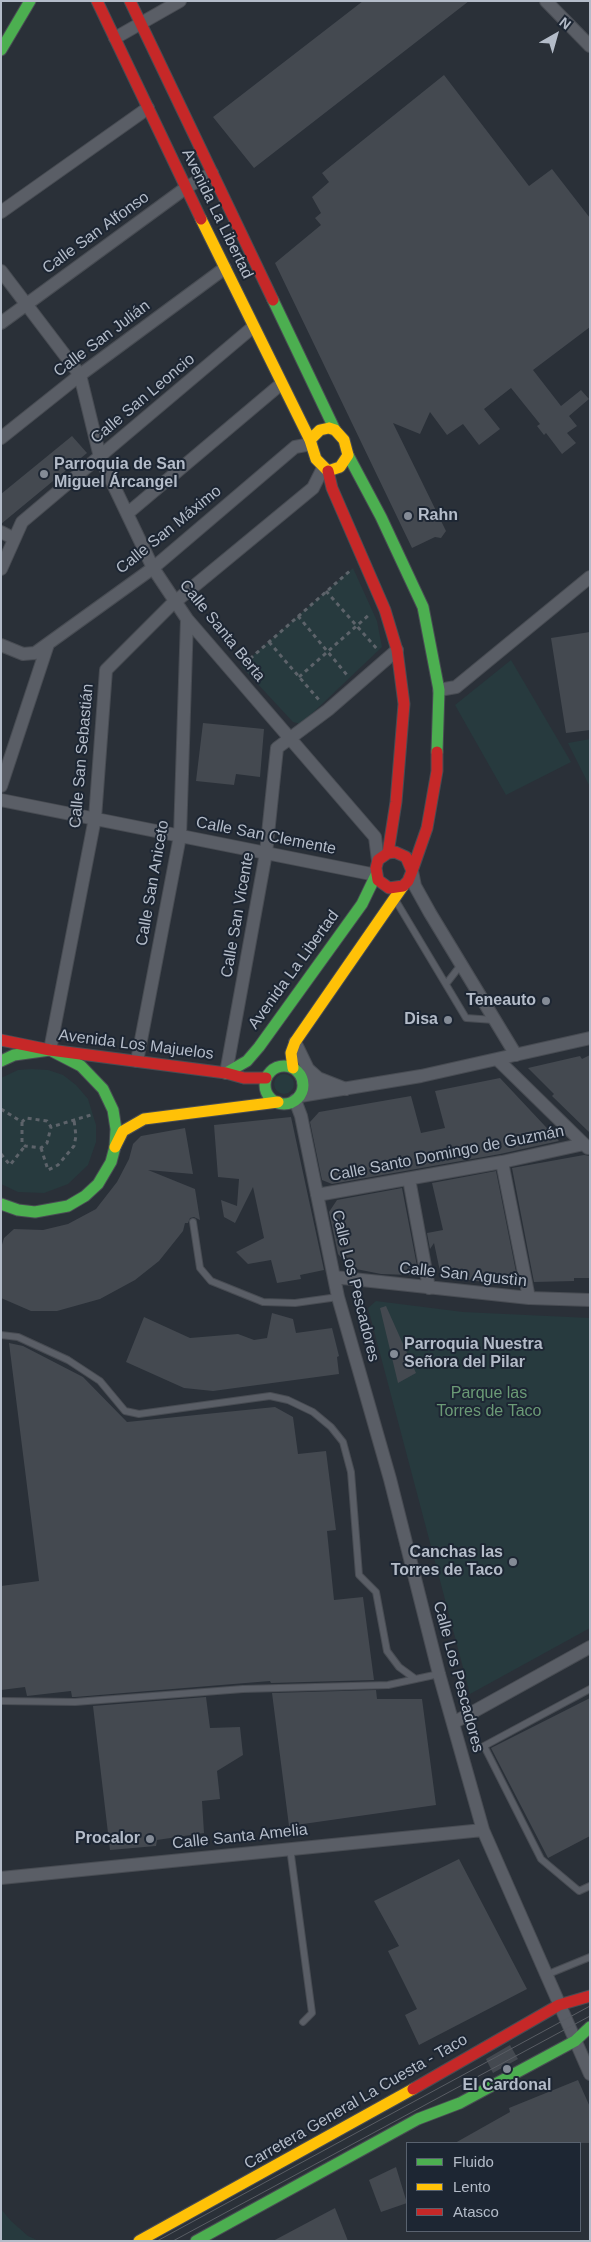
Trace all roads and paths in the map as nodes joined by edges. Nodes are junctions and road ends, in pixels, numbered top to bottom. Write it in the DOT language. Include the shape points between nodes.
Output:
graph roads {
  1 [pos="30,1"];
  2 [pos="97,1"];
  3 [pos="130,1"];
  4 [pos="180,1"];
  5 [pos="546,1"];
  6 [pos="141,25"];
  7 [pos="115,38"];
  8 [pos="590,46"];
  9 [pos="1,50"];
  10 [pos="148,108"];
  11 [pos="212,173"];
  12 [pos="187,187"];
  13 [pos="1,212"];
  14 [pos="225,268"];
  15 [pos="1,270"];
  16 [pos="27,304"];
  17 [pos="1,323"];
  18 [pos="253,327"];
  19 [pos="80,375"];
  20 [pos="281,384"];
  21 [pos="335,430"];
  22 [pos="1,438"];
  23 [pos="310,442"];
  24 [pos="348,455"];
  25 [pos="100,457"];
  26 [pos="326,470"];
  27 [pos="128,513"];
  28 [pos="1,532"];
  29 [pos="13,538"];
  30 [pos="363,558"];
  31 [pos="153,568"];
  32 [pos="1,569"];
  33 [pos="590,577"];
  34 [pos="326,591"];
  35 [pos="175,602"];
  36 [pos="383,604"];
  37 [pos="298,616"];
  38 [pos="187,619"];
  39 [pos="357,626"];
  40 [pos="269,642"];
  41 [pos="48,644"];
  42 [pos="1,645"];
  43 [pos="187,646"];
  44 [pos="211,647"];
  45 [pos="397,650"];
  46 [pos="328,651"];
  47 [pos="385,660"];
  48 [pos="233,672"];
  49 [pos="299,677"];
  50 [pos="356,686"];
  51 [pos="439,690"];
  52 [pos="328,710"];
  53 [pos="290,738"];
  54 [pos="1,786"];
  55 [pos="1,800"];
  56 [pos="95,818"];
  57 [pos="180,836"];
  58 [pos="266,853"];
  59 [pos="383,857"];
  60 [pos="412,871"];
  61 [pos="376,875"];
  62 [pos="402,886"];
  63 [pos="394,898"];
  64 [pos="460,966"];
  65 [pos="446,984"];
  66 [pos="495,1020"];
  67 [pos="271,1028"];
  68 [pos="590,1038"];
  69 [pos="1,1040"];
  70 [pos="295,1042"];
  71 [pos="50,1050"];
  72 [pos="516,1055"];
  73 [pos="497,1059"];
  74 [pos="1,1061"];
  75 [pos="137,1061"];
  76 [pos="293,1068"];
  77 [pos="226,1073"];
  78 [pos="268,1076"];
  79 [pos="303,1082"];
  80 [pos="346,1089"];
  81 [pos="297,1098"];
  82 [pos="278,1102"];
  83 [pos="1,1109"];
  84 [pos="94,1114"];
  85 [pos="74,1120"];
  86 [pos="22,1122"];
  87 [pos="51,1127"];
  88 [pos="25,1146"];
  89 [pos="587,1146"];
  90 [pos="115,1147"];
  91 [pos="42,1148"];
  92 [pos="1,1154"];
  93 [pos="502,1162"];
  94 [pos="409,1179"];
  95 [pos="317,1196"];
  96 [pos="1,1204"];
  97 [pos="193,1222"];
  98 [pos="334,1277"];
  99 [pos="430,1288"];
  100 [pos="338,1297"];
  101 [pos="529,1298"];
  102 [pos="590,1300"];
  103 [pos="1,1336"];
  104 [pos="590,1647"];
  105 [pos="439,1674"];
  106 [pos="414,1678"];
  107 [pos="590,1689"];
  108 [pos="1,1701"];
  109 [pos="453,1723"];
  110 [pos="482,1830"];
  111 [pos="290,1848"];
  112 [pos="1,1878"];
  113 [pos="590,1886"];
  114 [pos="590,1957"];
  115 [pos="546,1975"];
  116 [pos="590,1996"];
  117 [pos="559,2005"];
  118 [pos="303,2022"];
  119 [pos="590,2027"];
  120 [pos="575,2041"];
  121 [pos="590,2074"];
  122 [pos="139,2241"];
  123 [pos="196,2241"];
  1 -- 9 [label="street"];
  2 -- 7 [label="street, Avenida La Libertad"];
  3 -- 6 [label="street, Avenida La Libertad"];
  4 -- 6 [label="street"];
  5 -- 8 [label="street"];
  6 -- 7 [label="street"];
  6 -- 11 [label="street, Avenida La Libertad"];
  7 -- 10 [label="street, Avenida La Libertad"];
  10 -- 12 [label="street, Avenida La Libertad"];
  10 -- 13 [label="street"];
  11 -- 12 [label="street, Calle San Alfonso"];
  11 -- 21 [label="street, Avenida La Libertad"];
  12 -- 14 [label="street, Avenida La Libertad"];
  12 -- 16 [label="street, Calle San Alfonso"];
  14 -- 18 [label="street, Avenida La Libertad"];
  14 -- 19 [label="street, Calle San Julián"];
  15 -- 16 [label="street, Calle Santa Berta"];
  16 -- 17 [label="street, Calle San Alfonso"];
  16 -- 19 [label="street, Calle Santa Berta"];
  18 -- 20 [label="street, Avenida La Libertad"];
  18 -- 25 [label="street, Calle San Leoncio"];
  19 -- 22 [label="street, Calle San Julián"];
  19 -- 25 [label="street, Calle Santa Berta"];
  20 -- 23 [label="street, Avenida La Libertad"];
  20 -- 27 [label="street"];
  21 -- 23 [label="street" via="320,430"];
  21 -- 24 [label="street" via="344,440"];
  23 -- 26 [label="street" via="312,451"];
  23 -- 31 [label="street, Calle San Máximo" via="295,447"];
  24 -- 26 [label="street" via="340,467"];
  24 -- 51 [label="street" via="423,606"];
  25 -- 27 [label="street, Calle Santa Berta"];
  25 -- 29 [label="street, Calle San Leoncio" via="22,522"];
  26 -- 30 [label="street"];
  26 -- 35 [label="street, Calle San Sebastián" via="313,488"];
  27 -- 31 [label="street, Calle Santa Berta"];
  28 -- 29 [label="street"];
  29 -- 32 [label="street, Calle San Leoncio"];
  30 -- 34 [label="path"];
  30 -- 36 [label="street"];
  31 -- 35 [label="street, Calle Santa Berta"];
  31 -- 41 [label="street, Calle San Máximo"];
  33 -- 51 [label="street" via="456,687"];
  34 -- 37 [label="path"];
  34 -- 39 [label="path"];
  35 -- 38 [label="street, Calle Santa Berta"];
  35 -- 56 [label="street, Calle San Sebastián" via="106,670"];
  36 -- 39 [label="path"];
  36 -- 45 [label="street"];
  37 -- 40 [label="path"];
  37 -- 46 [label="path"];
  38 -- 43 [label="street, Calle San Aniceto"];
  38 -- 44 [label="street, Calle Santa Berta"];
  39 -- 46 [label="path"];
  39 -- 47 [label="path"];
  40 -- 48 [label="path"];
  40 -- 49 [label="path"];
  41 -- 42 [label="street, Calle San Máximo" via="35,652 23,654"];
  41 -- 54 [label="street"];
  43 -- 44 [label="street" via="199,643"];
  43 -- 57 [label="street, Calle San Aniceto"];
  44 -- 48 [label="street, Calle Santa Berta"];
  45 -- 47 [label="street, Calle San Vicente"];
  45 -- 59 [label="street" via="404,704 396,802"];
  46 -- 49 [label="path"];
  46 -- 50 [label="path"];
  47 -- 50 [label="street, Calle San Vicente"];
  48 -- 53 [label="street, Calle Santa Berta"];
  49 -- 52 [label="path"];
  50 -- 52 [label="street, Calle San Vicente"];
  51 -- 60 [label="street" via="437,771 427,828"];
  52 -- 53 [label="street, Calle San Vicente"];
  53 -- 58 [label="street, Calle San Vicente" via="277,748"];
  53 -- 59 [label="street, Calle Santa Berta" via="375,836"];
  55 -- 56 [label="street, Calle San Clemente"];
  56 -- 57 [label="street, Calle San Clemente"];
  56 -- 71 [label="street, Calle San Sebastián"];
  57 -- 58 [label="street, Calle San Clemente"];
  57 -- 75 [label="street, Calle San Aniceto"];
  58 -- 61 [label="street, Calle San Clemente"];
  58 -- 77 [label="street, Calle San Vicente"];
  59 -- 60 [label="street" via="395,852 406,857"];
  59 -- 61 [label="street" via="376,868"];
  60 -- 62 [label="street"];
  60 -- 64 [label="street" via="415,886"];
  61 -- 62 [label="street" via="389,888"];
  61 -- 67 [label="street, Avenida La Libertad" via="362,904"];
  62 -- 63 [label="street"];
  63 -- 65 [label="lane"];
  63 -- 70 [label="street"];
  64 -- 65 [label="lane"];
  64 -- 66 [label="street"];
  65 -- 66 [label="lane" via="466,1018"];
  66 -- 72 [label="street"];
  67 -- 77 [label="street, Avenida La Libertad" via="247,1061"];
  67 -- 78 [label="street"];
  68 -- 72 [label="street"];
  69 -- 71 [label="street, Avenida Los Majuelos"];
  70 -- 76 [label="street" via="291,1053"];
  70 -- 80 [label="street" via="308,1069 318,1078"];
  71 -- 74 [label="street" via="14,1055"];
  71 -- 75 [label="street, Avenida Los Majuelos"];
  71 -- 90 [label="street" via="81,1066 104,1089 113,1110"];
  72 -- 73 [label="street"];
  73 -- 80 [label="street"];
  73 -- 89 [label="street"];
  75 -- 77 [label="street, Avenida Los Majuelos"];
  76 -- 78 [label="street" via="276,1068"];
  76 -- 79 [label="street"];
  77 -- 78 [label="street, Avenida Los Majuelos" via="244,1078"];
  78 -- 82 [label="street" via="266,1088 270,1097"];
  79 -- 80 [label="street"];
  79 -- 81 [label="street"];
  80 -- 81 [label="street"];
  81 -- 82 [label="street" via="287,1104"];
  81 -- 95 [label="street, Calle Los Pescadores"];
  82 -- 90 [label="street" via="144,1118 123,1131"];
  83 -- 86 [label="path"];
  84 -- 85 [label="path"];
  85 -- 87 [label="path"];
  85 -- 91 [label="path" via="74,1146 58,1165 48,1170"];
  86 -- 87 [label="path" via="26,1118 48,1121"];
  86 -- 88 [label="path" via="22,1143"];
  87 -- 91 [label="path" via="47,1143"];
  88 -- 91 [label="path"];
  88 -- 92 [label="path" via="10,1165"];
  89 -- 93 [label="street, Calle Santo Domingo de Guzmán"];
  90 -- 96 [label="street" via="111,1162 98,1184 68,1206 35,1212"];
  93 -- 94 [label="street, Calle Santo Domingo de Guzmán"];
  93 -- 101 [label="street"];
  94 -- 95 [label="street, Calle Santo Domingo de Guzmán"];
  94 -- 99 [label="street"];
  95 -- 98 [label="street, Calle Los Pescadores"];
  97 -- 100 [label="lane" via="200,1268 211,1281 263,1302 295,1304"];
  98 -- 99 [label="street, Calle San Agustìn"];
  98 -- 100 [label="street, Calle Los Pescadores"];
  99 -- 101 [label="street, Calle San Agustìn"];
  100 -- 105 [label="street, Calle Los Pescadores" via="390,1479"];
  101 -- 102 [label="street, Calle San Agustìn"];
  103 -- 106 [label="lane" via="18,1337 68,1360 100,1381 125,1411 139,1414 270,1396 288,1400 313,1412 343,1442 351,1472 359,1575 376,1592 387,1651 399,1667"];
  104 -- 109 [label="street"];
  105 -- 106 [label="lane"];
  105 -- 109 [label="street, Calle Los Pescadores"];
  106 -- 108 [label="lane" via="388,1685 243,1689 75,1702"];
  107 -- 113 [label="lane" via="484,1746 541,1859 579,1891"];
  109 -- 110 [label="street, Calle Los Pescadores"];
  110 -- 111 [label="street, Calle Santa Amelia"];
  110 -- 115 [label="street, Calle Los Pescadores"];
  111 -- 112 [label="street, Calle Santa Amelia"];
  111 -- 118 [label="lane" via="312,2013"];
  114 -- 115 [label="lane"];
  115 -- 117 [label="street, Calle Los Pescadores"];
  116 -- 117 [label="street, Carretera General La Cuesta - Taco"];
  117 -- 120 [label="street, Calle Los Pescadores"];
  117 -- 122 [label="street, Carretera General La Cuesta - Taco"];
  119 -- 120 [label="street"];
  120 -- 121 [label="street, Calle Los Pescadores"];
  120 -- 123 [label="street" via="460,2103 418,2119"];
}
